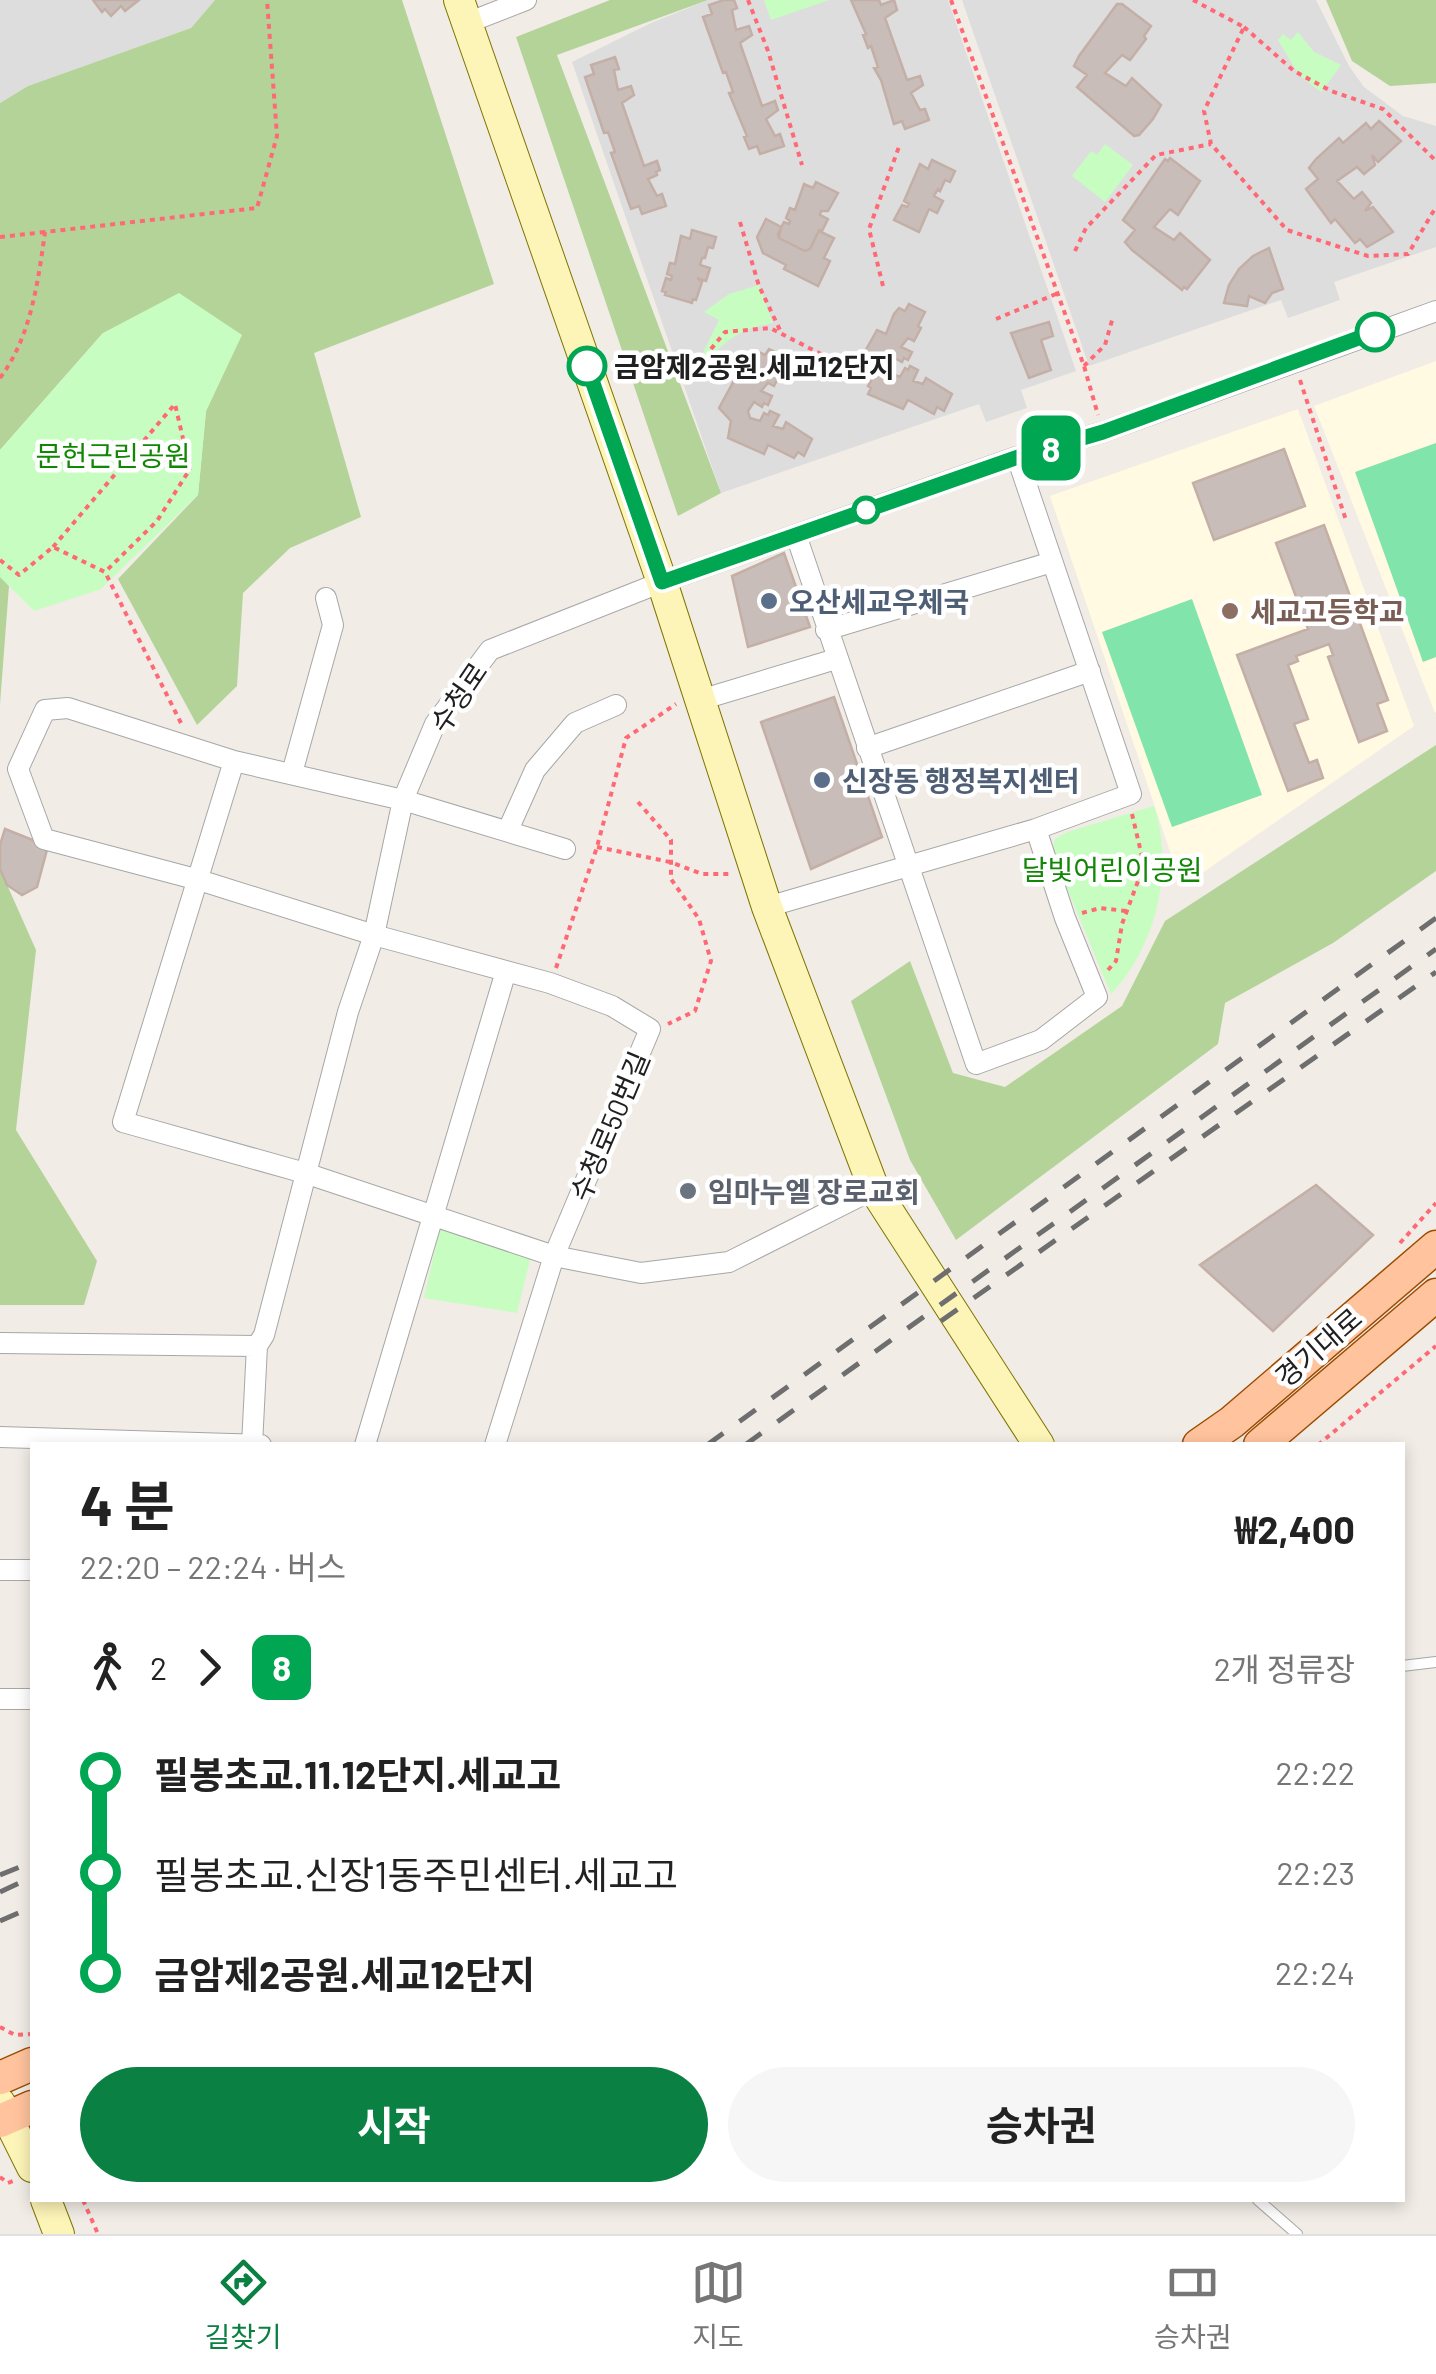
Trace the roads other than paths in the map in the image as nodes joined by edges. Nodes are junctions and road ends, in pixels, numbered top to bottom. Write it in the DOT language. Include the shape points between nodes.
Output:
graph roads {
  1 [pos="526,0"];
  2 [pos="463,12"];
  3 [pos="1436,312"];
  4 [pos="1018,457"];
  5 [pos="796,535"];
  6 [pos="1052,562"];
  7 [pos="662,582"];
  8 [pos="326,598"];
  9 [pos="826,630"];
  10 [pos="836,659"];
  11 [pos="1090,671"];
  12 [pos="699,695"];
  13 [pos="616,705"];
  14 [pos="867,748"];
  15 [pos="234,760"];
  16 [pos="292,774"];
  17 [pos="403,800"];
  18 [pos="1036,828"];
  19 [pos="508,830"];
  20 [pos="565,849"];
  21 [pos="908,866"];
  22 [pos="199,880"];
  23 [pos="767,907"];
  24 [pos="374,935"];
  25 [pos="506,972"];
  26 [pos="304,1173"];
  27 [pos="874,1189"];
  28 [pos="433,1214"];
  29 [pos="1436,1228"];
  30 [pos="1436,1247"];
  31 [pos="554,1256"];
  32 [pos="1386,1288"];
  33 [pos="1436,1295"];
  34 [pos="1423,1312"];
  35 [pos="0,1343"];
  36 [pos="257,1346"];
  37 [pos="0,1437"];
  38 [pos="180,1442"];
  39 [pos="252,1442"];
  40 [pos="366,1442"];
  41 [pos="496,1442"];
  42 [pos="1037,1442"];
  43 [pos="1204,1442"];
  44 [pos="1264,1442"];
  45 [pos="0,1570"];
  46 [pos="30,1570"];
  47 [pos="1436,1662"];
  48 [pos="1405,1666"];
  49 [pos="30,1698"];
  50 [pos="0,1699"];
  51 [pos="30,2065"];
  52 [pos="0,2078"];
  53 [pos="10,2112"];
  54 [pos="20,2175"];
  55 [pos="47,2202"];
  56 [pos="1260,2202"];
  57 [pos="59,2234"];
  58 [pos="1297,2234"];
  1 -- 2 [label="street"];
  2 -- 7 [label="street"];
  3 -- 4 [label="street, 수청로"];
  4 -- 5 [label="street, 수청로"];
  4 -- 6 [label="street"];
  5 -- 7 [label="street, 수청로"];
  5 -- 9 [label="street"];
  6 -- 9 [label="street"];
  6 -- 11 [label="street"];
  7 -- 12 [label="street"];
  7 -- 17 [label="street, 수청로" via="490,650 435,724"];
  8 -- 16 [label="street" via="333,624"];
  9 -- 10 [label="street"];
  10 -- 12 [label="street"];
  10 -- 14 [label="street"];
  11 -- 14 [label="street"];
  11 -- 18 [label="street" via="1131,794"];
  12 -- 23 [label="street"];
  13 -- 19 [label="street" via="575,723 535,770"];
  14 -- 21 [label="street"];
  15 -- 16 [label="street"];
  15 -- 22 [label="street"];
  15 -- 22 [label="street, 수청로50번길" via="68,708 45,710 18,769 44,839"];
  16 -- 17 [label="street"];
  17 -- 19 [label="street"];
  17 -- 24 [label="street, 수청로"];
  18 -- 21 [label="street"];
  18 -- 21 [label="street" via="1098,998 1041,1040 976,1064"];
  19 -- 20 [label="street"];
  21 -- 23 [label="street"];
  22 -- 24 [label="street, 수청로50번길"];
  22 -- 26 [label="street" via="122,1122"];
  23 -- 27 [label="street"];
  24 -- 25 [label="street, 수청로50번길"];
  24 -- 26 [label="street, 수청로"];
  25 -- 28 [label="street"];
  25 -- 31 [label="street, 수청로50번길" via="612,1006 650,1029"];
  26 -- 28 [label="street"];
  26 -- 36 [label="street, 수청로"];
  27 -- 31 [label="street" via="729,1262 641,1273"];
  27 -- 42 [label="street"];
  28 -- 31 [label="street"];
  28 -- 40 [label="street"];
  29 -- 32 [label="main road"];
  30 -- 32 [label="main road, 경기대로"];
  31 -- 41 [label="street, 수청로50번길"];
  32 -- 43 [label="main road, 경기대로"];
  33 -- 34 [label="main road, 경기대로"];
  34 -- 44 [label="main road, 경기대로"];
  35 -- 36 [label="street"];
  36 -- 39 [label="street, 수청로"];
  37 -- 38 [label="street"];
  45 -- 46 [label="street"];
  47 -- 48 [label="lane"];
  49 -- 50 [label="street"];
  51 -- 52 [label="main road"];
  53 -- 54 [label="street"];
  55 -- 57 [label="street"];
  56 -- 58 [label="lane"];
}
